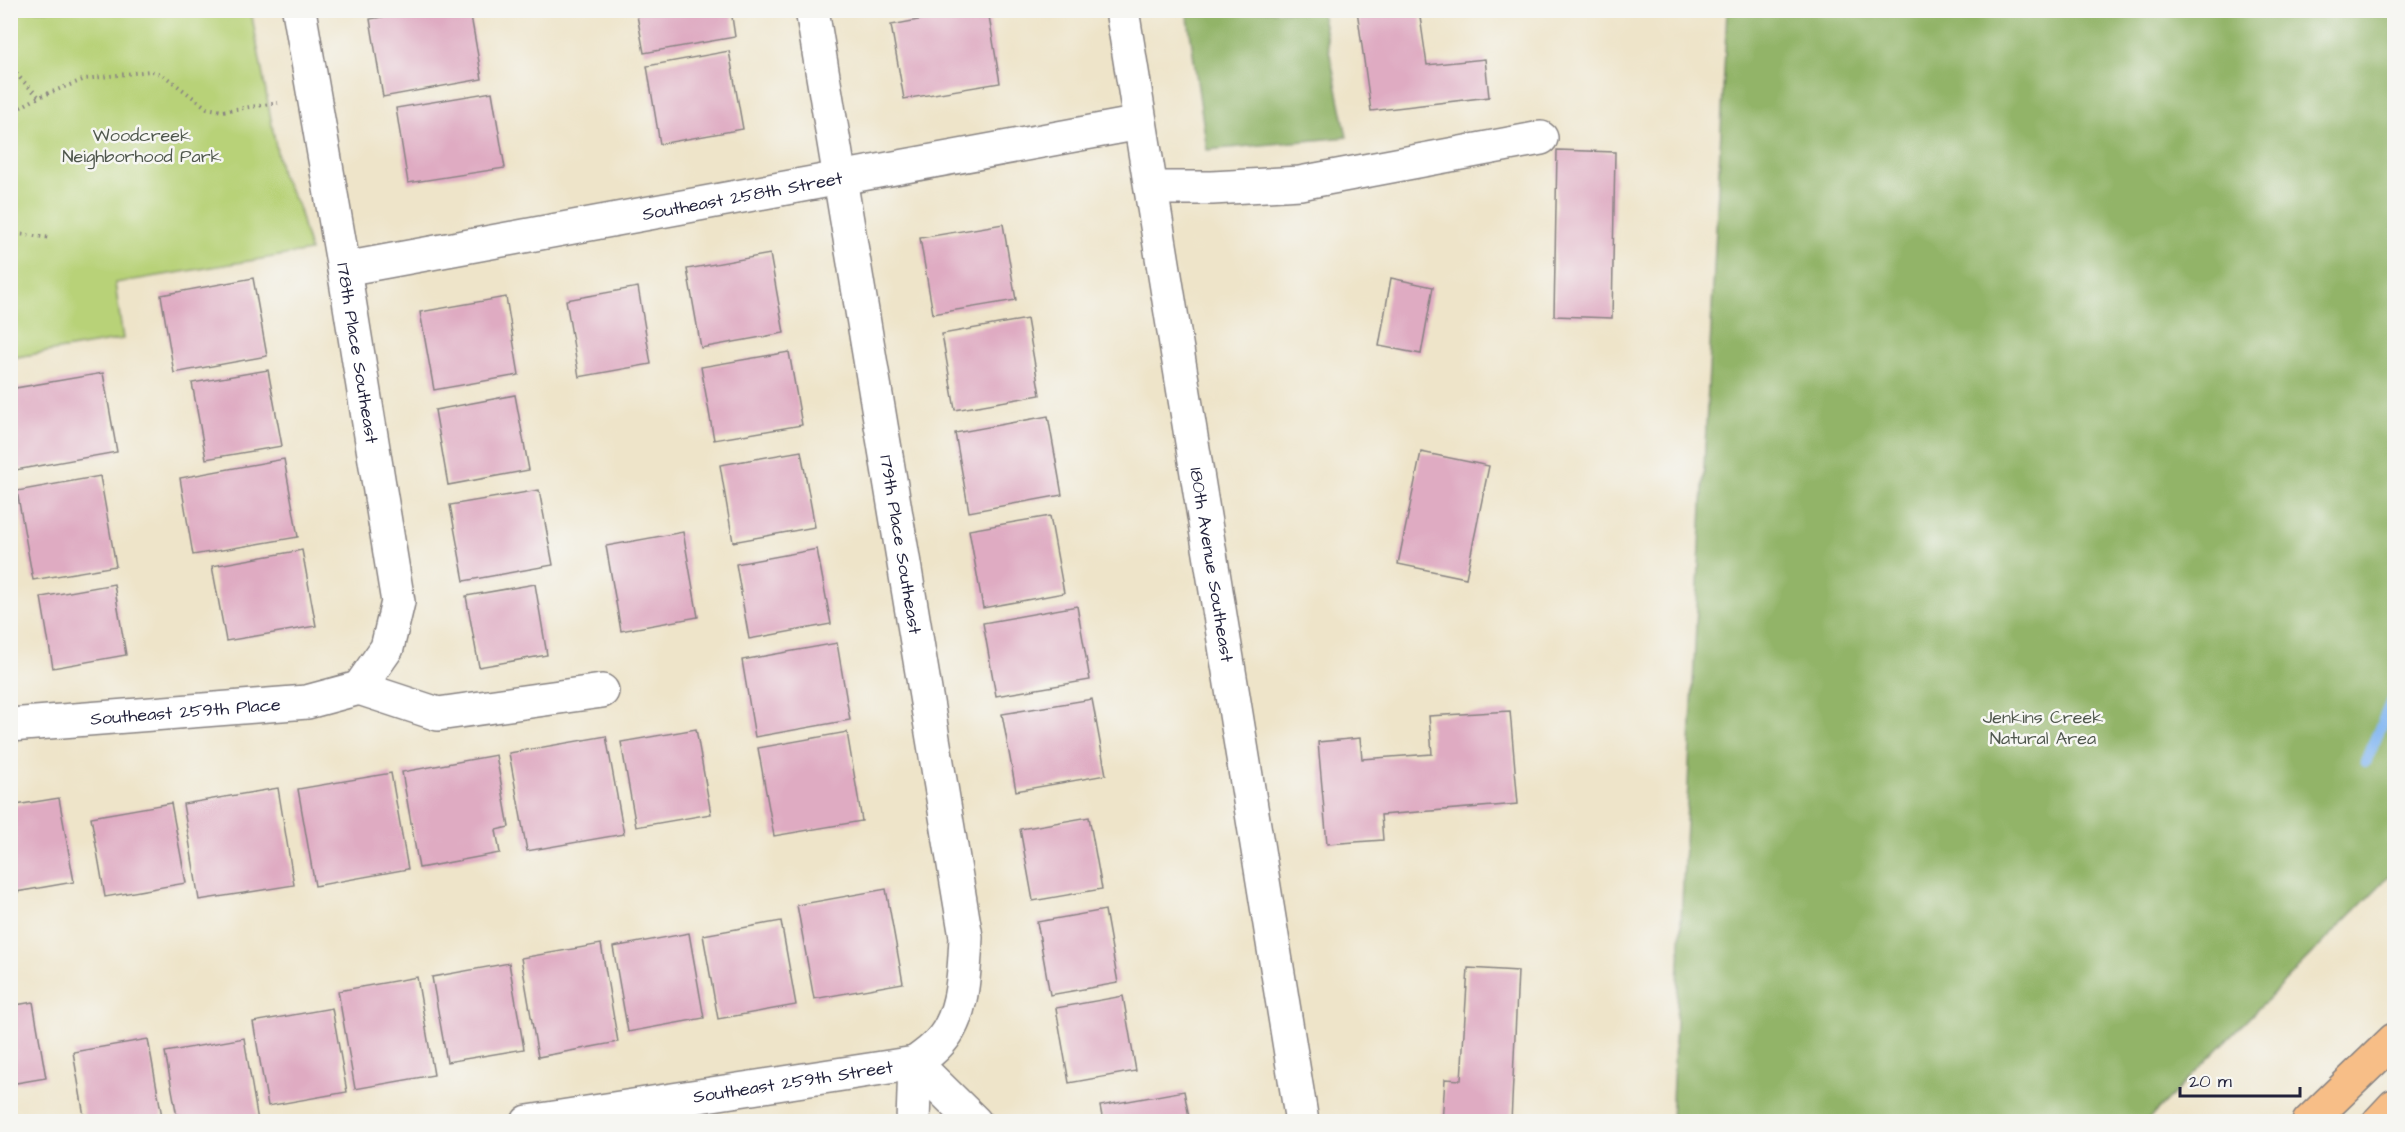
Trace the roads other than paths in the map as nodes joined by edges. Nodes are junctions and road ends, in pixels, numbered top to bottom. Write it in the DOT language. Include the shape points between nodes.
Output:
graph roads {
  1 [pos="299,10"];
  2 [pos="812,10"];
  3 [pos="1122,10"];
  4 [pos="1140,123"];
  5 [pos="1542,138"];
  6 [pos="838,178"];
  7 [pos="1151,188"];
  8 [pos="345,268"];
  9 [pos="359,688"];
  10 [pos="602,691"];
  11 [pos="10,725"];
  12 [pos="2391,1043"];
  13 [pos="915,1063"];
  14 [pos="2394,1106"];
  15 [pos="528,1122"];
  16 [pos="913,1122"];
  17 [pos="975,1122"];
  18 [pos="1302,1122"];
  19 [pos="2309,1122"];
  20 [pos="2379,1122"];
  1 -- 8 [label="street, 178th Place Southeast"];
  2 -- 6 [label="street, 179th Place Southeast"];
  3 -- 4 [label="street, 180th Avenue Southeast"];
  4 -- 6 [label="street, Southeast 258th Street"];
  4 -- 7 [label="street, 180th Avenue Southeast"];
  5 -- 7 [label="street" via="1300,183"];
  6 -- 8 [label="street, Southeast 258th Street"];
  6 -- 13 [label="street, 179th Place Southeast" via="966,938 961,996 953,1023 939,1044"];
  7 -- 18 [label="street, 180th Avenue Southeast"];
  8 -- 9 [label="street, 178th Place Southeast" via="398,602 387,648"];
  9 -- 10 [label="street" via="438,714"];
  9 -- 11 [label="street, Southeast 259th Place" via="307,702"];
  12 -- 19 [label="highway"];
  13 -- 15 [label="street, Southeast 259th Street"];
  13 -- 16 [label="street"];
  13 -- 17 [label="street"];
  14 -- 20 [label="highway"];
}
